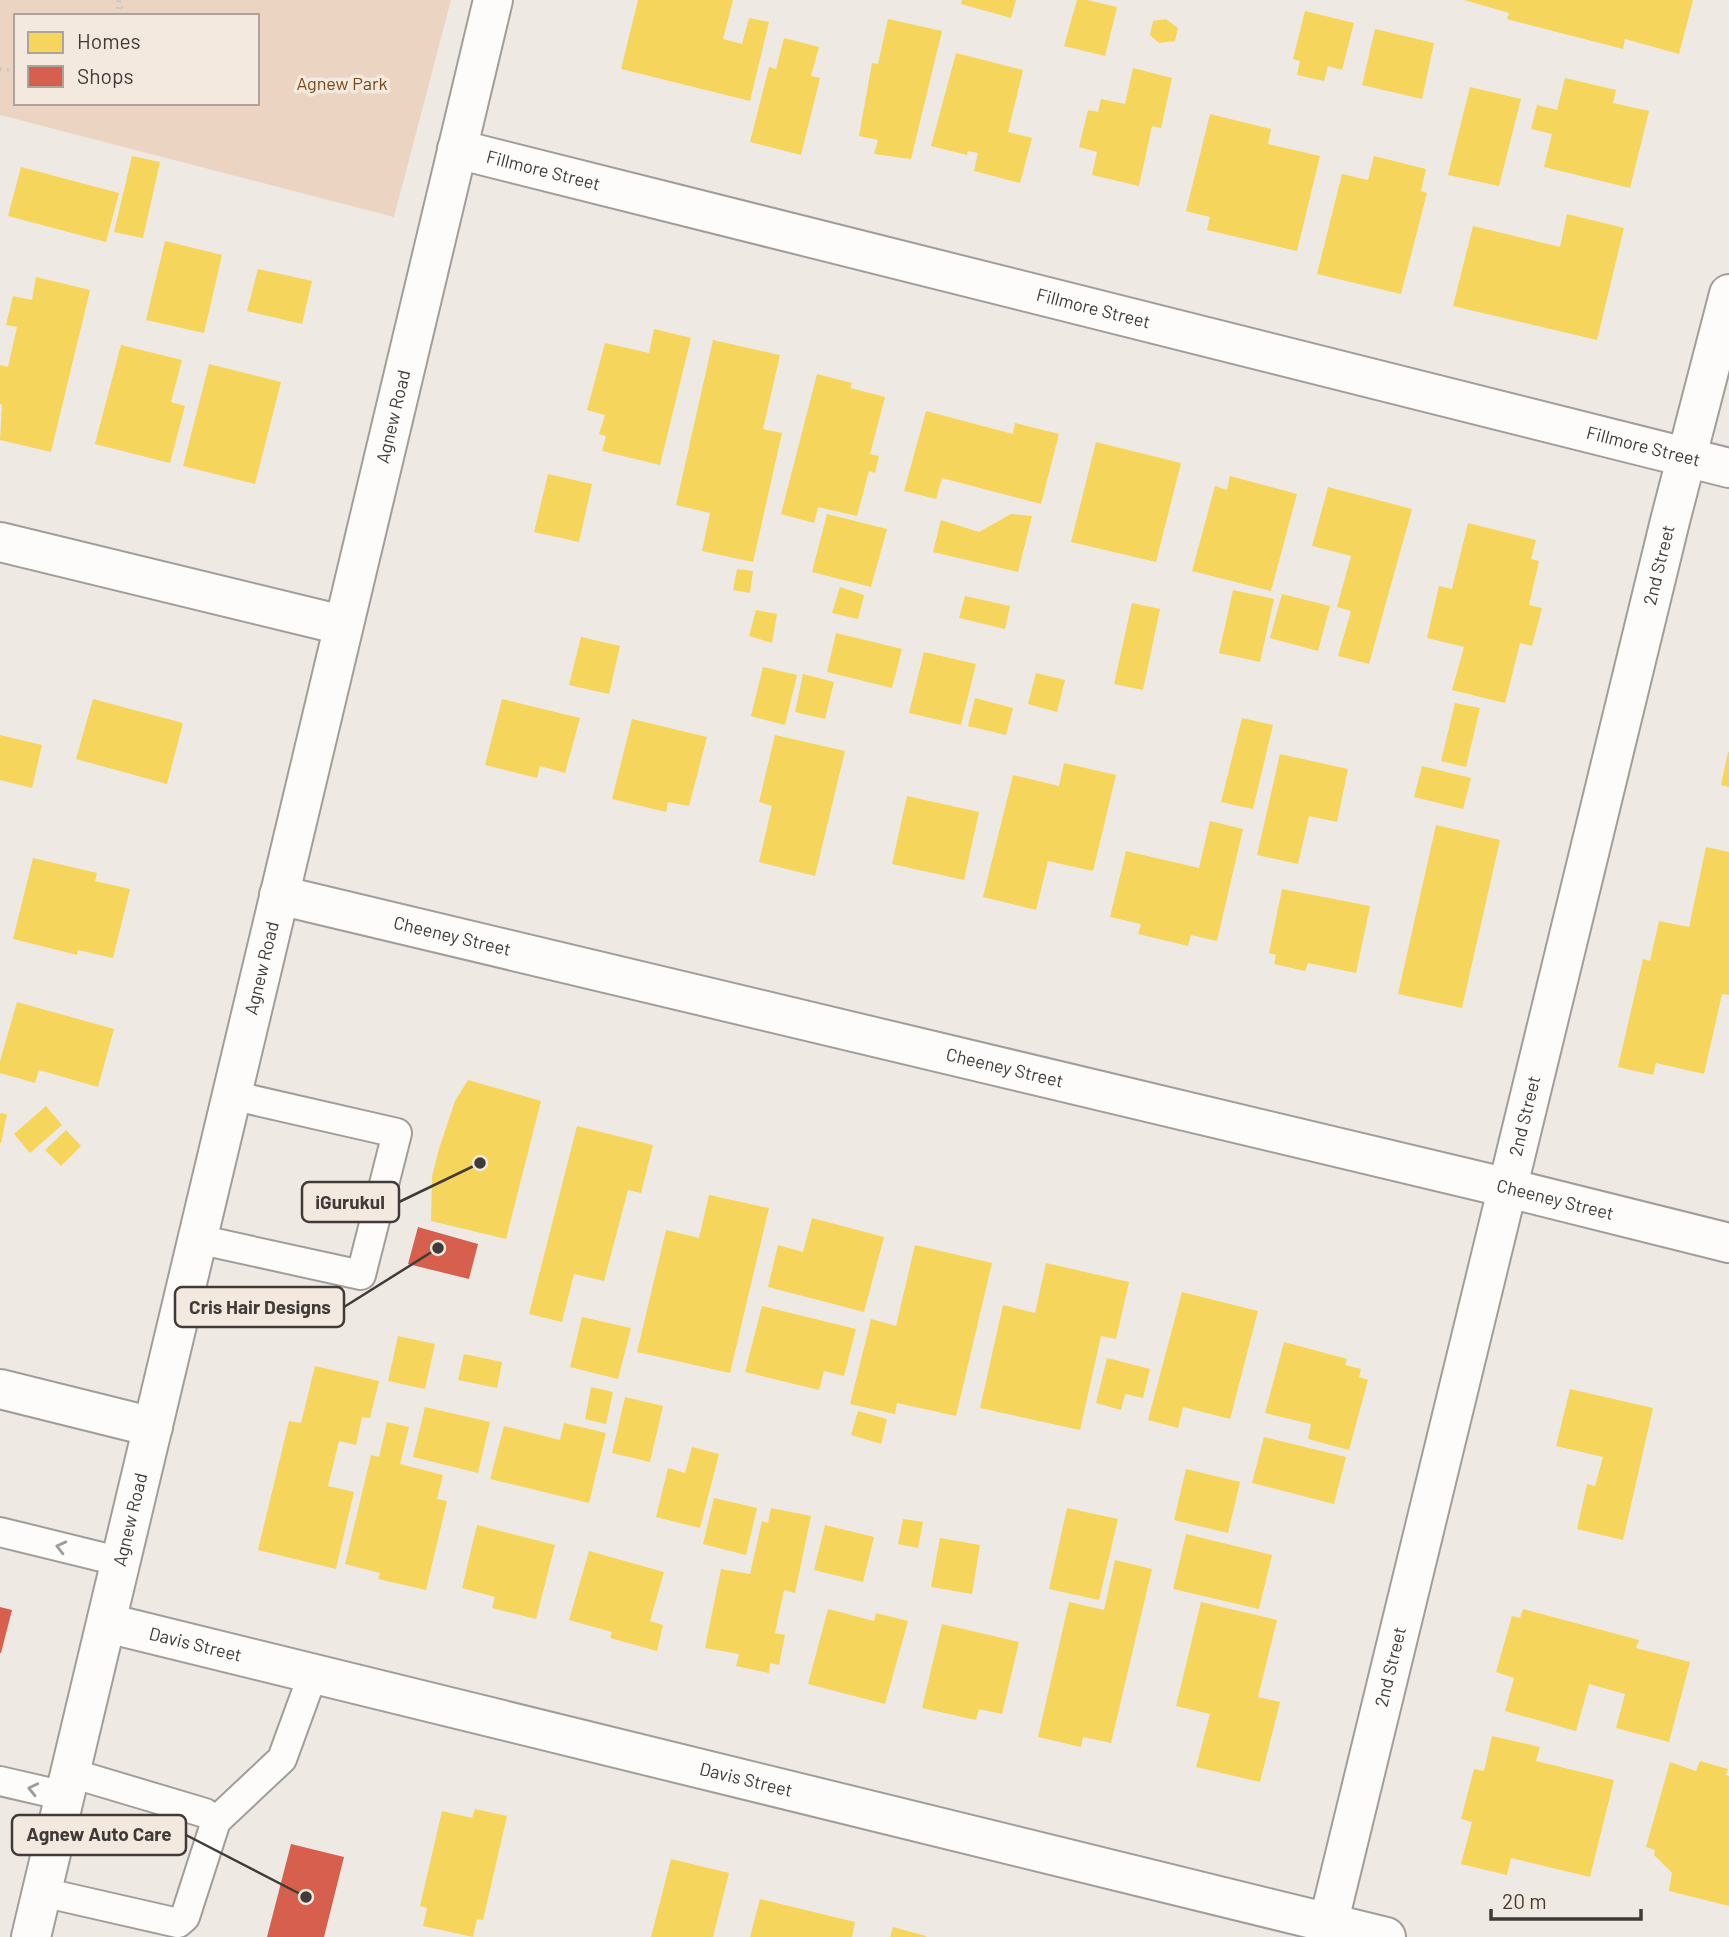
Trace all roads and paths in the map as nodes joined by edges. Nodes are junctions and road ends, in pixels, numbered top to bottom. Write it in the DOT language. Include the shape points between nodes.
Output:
graph roads {
  1 [pos="493,0"];
  2 [pos="457,149"];
  3 [pos="1729,295"];
  4 [pos="1686,458"];
  5 [pos="1729,468"];
  6 [pos="0,542"];
  7 [pos="342,625"];
  8 [pos="279,895"];
  9 [pos="231,1095"];
  10 [pos="1508,1188"];
  11 [pos="197,1239"];
  12 [pos="1729,1243"];
  13 [pos="0,1389"];
  14 [pos="153,1427"];
  15 [pos="0,1532"];
  16 [pos="122,1562"];
  17 [pos="107,1623"];
  18 [pos="313,1674"];
  19 [pos="0,1782"];
  20 [pos="68,1785"];
  21 [pos="216,1821"];
  22 [pos="42,1892"];
  23 [pos="1327,1930"];
  24 [pos="31,1937"];
  25 [pos="1386,1937"];
  1 -- 2 [label="street, Agnew Road"];
  2 -- 4 [label="street, Fillmore Street"];
  2 -- 7 [label="street, Agnew Road"];
  3 -- 4 [label="street, 2nd Street"];
  4 -- 5 [label="street, Fillmore Street"];
  4 -- 10 [label="street, 2nd Street"];
  6 -- 7 [label="street"];
  7 -- 8 [label="street, Agnew Road"];
  8 -- 9 [label="street, Agnew Road"];
  8 -- 10 [label="street, Cheeney Street"];
  9 -- 11 [label="street, Agnew Road"];
  9 -- 11 [label="lane" via="397,1133 361,1275"];
  10 -- 12 [label="street, Cheeney Street"];
  10 -- 23 [label="street, 2nd Street"];
  11 -- 14 [label="street, Agnew Road"];
  13 -- 14 [label="street"];
  14 -- 16 [label="street, Agnew Road"];
  16 -- 15 [label="lane, one-way"];
  16 -- 17 [label="street, Agnew Road"];
  17 -- 18 [label="street, Davis Street"];
  17 -- 20 [label="street, Agnew Road"];
  18 -- 21 [label="lane" via="282,1759"];
  18 -- 23 [label="street, Davis Street"];
  20 -- 19 [label="lane, one-way"];
  20 -- 21 [label="lane" via="205,1813"];
  20 -- 22 [label="street, Agnew Road"];
  21 -- 22 [label="lane" via="185,1917 178,1923"];
  22 -- 24 [label="street, Agnew Road"];
  23 -- 25 [label="street, Davis Street"];
}
